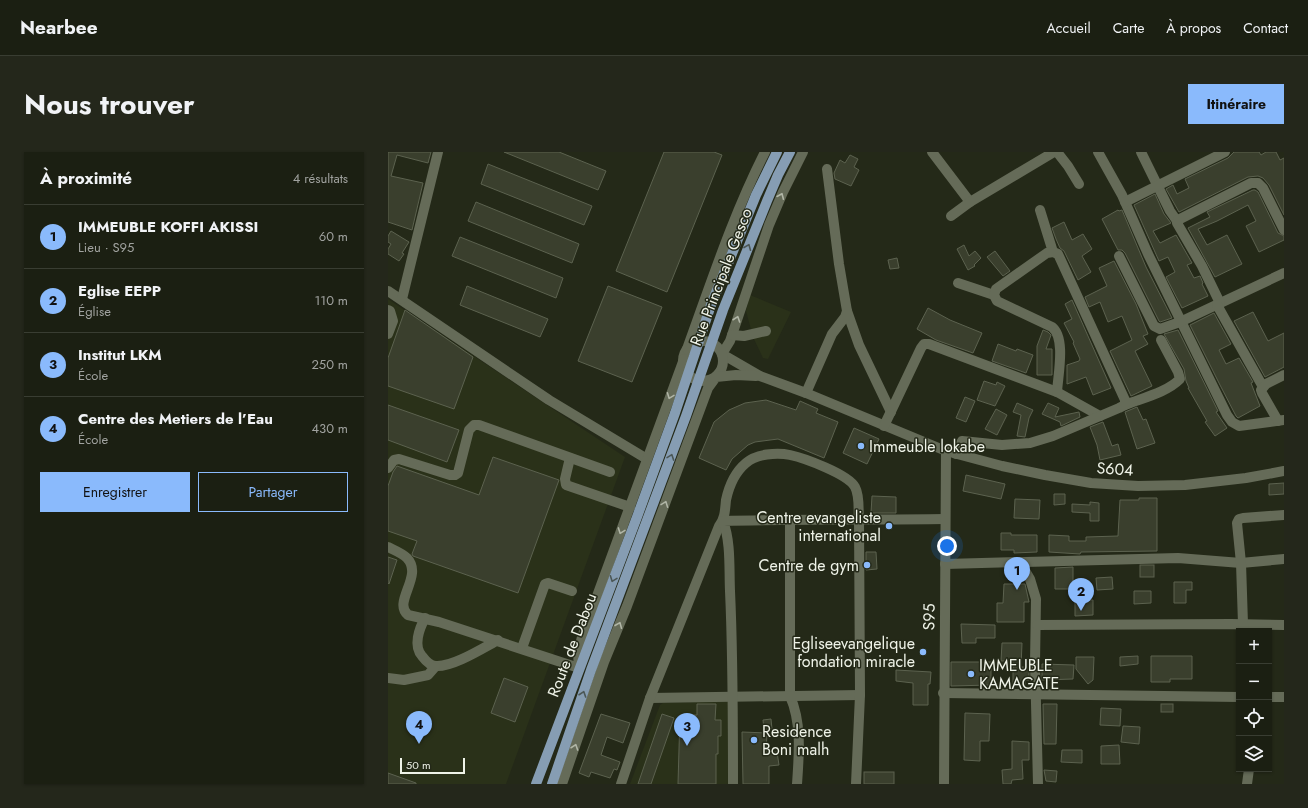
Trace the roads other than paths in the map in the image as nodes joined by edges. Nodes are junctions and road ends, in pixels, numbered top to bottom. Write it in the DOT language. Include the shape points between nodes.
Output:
graph roads {
  1 [pos="438,152"];
  2 [pos="765,152"];
  3 [pos="777,152"];
  4 [pos="790,152"];
  5 [pos="803,152"];
  6 [pos="932,152"];
  7 [pos="1054,152"];
  8 [pos="1058,152"];
  9 [pos="1098,152"];
  10 [pos="1140,152"];
  11 [pos="1225,152"];
  12 [pos="827,169"];
  13 [pos="1079,184"];
  14 [pos="1158,185"];
  15 [pos="970,202"];
  16 [pos="1125,202"];
  17 [pos="1040,210"];
  18 [pos="950,216"];
  19 [pos="1178,221"];
  20 [pos="1284,230"];
  21 [pos="1053,252"];
  22 [pos="1119,256"];
  23 [pos="1284,273"];
  24 [pos="958,283"];
  25 [pos="388,291"];
  26 [pos="994,295"];
  27 [pos="402,300"];
  28 [pos="1219,304"];
  29 [pos="388,310"];
  30 [pos="847,311"];
  31 [pos="1180,322"];
  32 [pos="766,331"];
  33 [pos="388,334"];
  34 [pos="732,335"];
  35 [pos="1161,340"];
  36 [pos="687,349"];
  37 [pos="722,354"];
  38 [pos="684,359"];
  39 [pos="1284,375"];
  40 [pos="760,376"];
  41 [pos="716,377"];
  42 [pos="1263,387"];
  43 [pos="1057,392"];
  44 [pos="806,393"];
  45 [pos="1125,405"];
  46 [pos="891,412"];
  47 [pos="1100,416"];
  48 [pos="1281,421"];
  49 [pos="884,426"];
  50 [pos="946,451"];
  51 [pos="956,454"];
  52 [pos="570,458"];
  53 [pos="647,459"];
  54 [pos="388,468"];
  55 [pos="1284,471"];
  56 [pos="610,472"];
  57 [pos="630,507"];
  58 [pos="1284,515"];
  59 [pos="637,516"];
  60 [pos="790,519"];
  61 [pos="945,519"];
  62 [pos="648,520"];
  63 [pos="859,520"];
  64 [pos="723,521"];
  65 [pos="388,547"];
  66 [pos="1284,559"];
  67 [pos="1020,562"];
  68 [pos="1241,563"];
  69 [pos="945,564"];
  70 [pos="572,591"];
  71 [pos="425,618"];
  72 [pos="1037,625"];
  73 [pos="1284,625"];
  74 [pos="1244,628"];
  75 [pos="498,640"];
  76 [pos="522,648"];
  77 [pos="435,666"];
  78 [pos="580,668"];
  79 [pos="388,678"];
  80 [pos="943,693"];
  81 [pos="860,695"];
  82 [pos="1037,695"];
  83 [pos="790,696"];
  84 [pos="733,697"];
  85 [pos="1236,697"];
  86 [pos="1272,697"];
  87 [pos="1284,697"];
  88 [pos="650,698"];
  89 [pos="1249,772"];
  90 [pos="536,784"];
  91 [pos="552,784"];
  92 [pos="562,784"];
  93 [pos="621,784"];
  94 [pos="733,784"];
  95 [pos="797,784"];
  96 [pos="856,784"];
  97 [pos="944,784"];
  98 [pos="1038,784"];
  99 [pos="1247,784"];
  1 -- 27 [label="street"];
  2 -- 36 [label="street" via="733,224"];
  3 -- 59 [label="main road, Rue Principale Gesco" via="756,195 712,305"];
  62 -- 4 [label="main road, Rue Principale Gesco, one-way" via="723,310 778,175"];
  34 -- 5 [label="street, one-way" via="769,225"];
  6 -- 15 [label="street"];
  7 -- 15 [label="street"];
  8 -- 13 [label="street"];
  9 -- 16 [label="street"];
  10 -- 14 [label="street"];
  11 -- 14 [label="street"];
  12 -- 30 [label="street"];
  14 -- 16 [label="street"];
  14 -- 19 [label="street" via="1170,211"];
  15 -- 18 [label="street"];
  16 -- 31 [label="street"];
  17 -- 21 [label="street"];
  19 -- 20 [label="street" via="1251,183 1258,183"];
  19 -- 28 [label="street"];
  21 -- 26 [label="street" via="1047,253 996,289"];
  21 -- 45 [label="street" via="1058,254 1077,294"];
  22 -- 31 [label="street" via="1154,326 1160,329"];
  23 -- 28 [label="street"];
  24 -- 26 [label="street"];
  25 -- 27 [label="street"];
  26 -- 43 [label="street" via="997,301 1052,327 1058,334 1060,346"];
  27 -- 53 [label="street" via="549,400"];
  28 -- 31 [label="street"];
  28 -- 42 [label="street"];
  29 -- 33 [label="street" via="393,321"];
  30 -- 44 [label="street" via="832,334"];
  30 -- 46 [label="street"];
  31 -- 48 [label="street" via="1232,422 1239,426"];
  32 -- 34 [label="street" via="744,336"];
  34 -- 37 [label="street"];
  35 -- 45 [label="street" via="1180,379 1170,387"];
  36 -- 37 [label="street" via="697,342 709,342"];
  36 -- 38 [label="street"];
  37 -- 40 [label="street"];
  37 -- 41 [label="street" via="723,367"];
  38 -- 41 [label="street" via="684,366 691,377 697,380 710,380"];
  38 -- 53 [label="street, one-way"];
  39 -- 42 [label="street"];
  40 -- 41 [label="street"];
  40 -- 44 [label="street, S604"];
  92 -- 41 [label="street, one-way" via="604,662 708,388"];
  42 -- 48 [label="street" via="1262,393"];
  43 -- 46 [label="street" via="924,344"];
  43 -- 47 [label="street"];
  44 -- 49 [label="street, S604"];
  45 -- 47 [label="street"];
  46 -- 49 [label="street"];
  47 -- 51 [label="street" via="1030,443 1002,445 962,441"];
  49 -- 50 [label="street, S604"];
  50 -- 51 [label="street, S604"];
  50 -- 61 [label="street, S95"];
  51 -- 55 [label="street, S604" via="1045,475 1092,483 1138,486 1215,482"];
  52 -- 54 [label="street" via="474,425 469,430 458,473 455,475 399,459 394,460"];
  52 -- 56 [label="street"];
  52 -- 57 [label="street" via="566,485"];
  53 -- 57 [label="street"];
  57 -- 78 [label="street, one-way" via="582,637 578,653"];
  58 -- 68 [label="street" via="1239,519"];
  59 -- 78 [label="main road, Route de Dabou, one-way"];
  60 -- 63 [label="street"];
  60 -- 64 [label="street"];
  60 -- 83 [label="street"];
  61 -- 63 [label="street"];
  61 -- 69 [label="street, S95"];
  91 -- 62 [label="main road, Route de Dabou, one-way" via="591,670"];
  63 -- 64 [label="street" via="857,495 854,486 846,477 789,454 766,454 746,462 733,477"];
  63 -- 81 [label="street"];
  64 -- 84 [label="street" via="727,534"];
  64 -- 88 [label="street" via="718,526"];
  65 -- 71 [label="street" via="410,562 413,574 402,606 404,611 408,615"];
  66 -- 68 [label="street"];
  67 -- 68 [label="street" via="1178,558"];
  67 -- 69 [label="street"];
  67 -- 72 [label="street" via="1030,579 1036,599"];
  68 -- 74 [label="street"];
  69 -- 80 [label="street, S95"];
  70 -- 76 [label="street" via="545,584"];
  71 -- 75 [label="street"];
  71 -- 77 [label="street" via="418,637 418,652"];
  72 -- 74 [label="street"];
  72 -- 82 [label="street"];
  73 -- 74 [label="street"];
  75 -- 76 [label="street"];
  75 -- 77 [label="street" via="450,664"];
  76 -- 78 [label="street"];
  77 -- 79 [label="street" via="428,675 404,680"];
  78 -- 90 [label="main road, Route de Dabou"];
  80 -- 82 [label="street"];
  80 -- 97 [label="street, S95"];
  81 -- 83 [label="street"];
  81 -- 96 [label="street"];
  82 -- 85 [label="street"];
  82 -- 98 [label="street"];
  83 -- 84 [label="street"];
  83 -- 95 [label="street" via="795,707 798,735"];
  84 -- 88 [label="street"];
  84 -- 94 [label="street"];
  86 -- 87 [label="street"];
  88 -- 93 [label="street"];
  89 -- 99 [label="street"];
}
